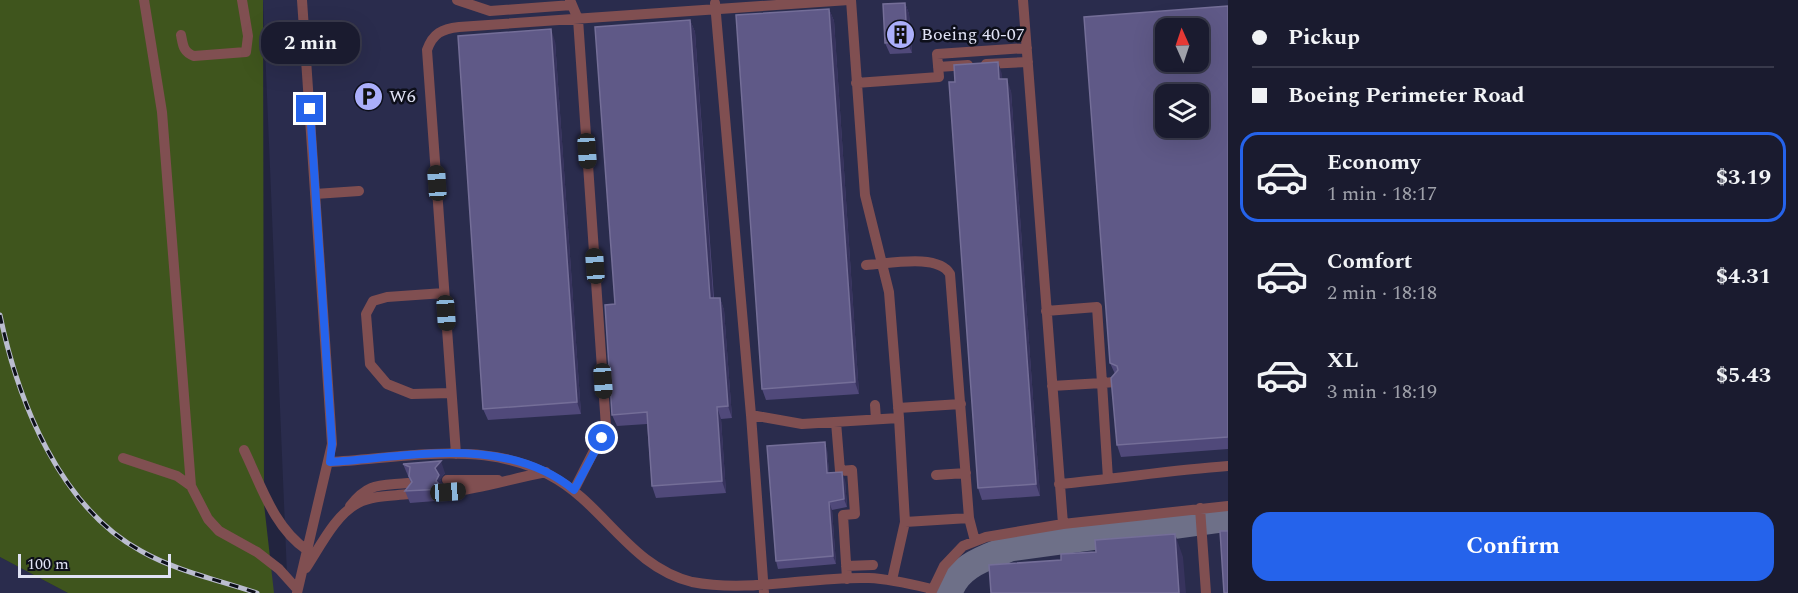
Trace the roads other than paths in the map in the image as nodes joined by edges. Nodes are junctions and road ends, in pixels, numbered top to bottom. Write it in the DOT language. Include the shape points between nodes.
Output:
graph roads {
  1 [pos="144,0"];
  2 [pos="242,0"];
  3 [pos="302,0"];
  4 [pos="458,0"];
  5 [pos="850,0"];
  6 [pos="1023,0"];
  7 [pos="571,2"];
  8 [pos="715,2"];
  9 [pos="578,19"];
  10 [pos="181,34"];
  11 [pos="1027,48"];
  12 [pos="1028,62"];
  13 [pos="938,67"];
  14 [pos="856,83"];
  15 [pos="359,191"];
  16 [pos="315,194"];
  17 [pos="883,264"];
  18 [pos="866,265"];
  19 [pos="444,293"];
  20 [pos="1046,311"];
  21 [pos="1115,382"];
  22 [pos="1102,383"];
  23 [pos="1052,386"];
  24 [pos="451,393"];
  25 [pos="961,404"];
  26 [pos="875,405"];
  27 [pos="898,413"];
  28 [pos="752,415"];
  29 [pos="876,419"];
  30 [pos="836,422"];
  31 [pos="244,450"];
  32 [pos="456,454"];
  33 [pos="123,458"];
  34 [pos="330,462"];
  35 [pos="1228,466"];
  36 [pos="546,472"];
  37 [pos="966,473"];
  38 [pos="936,476"];
  39 [pos="1108,479"];
  40 [pos="447,480"];
  41 [pos="503,480"];
  42 [pos="1059,484"];
  43 [pos="191,486"];
  44 [pos="409,489"];
  45 [pos="574,490"];
  46 [pos="448,492"];
  47 [pos="1228,506"];
  48 [pos="1200,508"];
  49 [pos="969,518"];
  50 [pos="905,522"];
  51 [pos="1063,524"];
  52 [pos="975,541"];
  53 [pos="307,550"];
  54 [pos="873,565"];
  55 [pos="846,566"];
  56 [pos="301,576"];
  57 [pos="847,579"];
  58 [pos="892,580"];
  59 [pos="764,589"];
  60 [pos="297,591"];
  61 [pos="932,591"];
  62 [pos="1206,593"];
  1 -- 43 [label="lane" via="163,124"];
  2 -- 10 [label="lane" via="248,36 246,52 194,56 187,54"];
  3 -- 16 [label="lane"];
  4 -- 7 [label="lane" via="490,11"];
  5 -- 8 [label="lane"];
  5 -- 14 [label="lane"];
  6 -- 11 [label="lane"];
  7 -- 9 [label="lane"];
  8 -- 9 [label="lane"];
  8 -- 28 [label="lane"];
  9 -- 19 [label="lane" via="450,28 430,40 427,50"];
  9 -- 45 [label="lane" via="606,427"];
  11 -- 12 [label="lane"];
  11 -- 13 [label="lane" via="937,54"];
  12 -- 13 [label="lane"];
  12 -- 20 [label="lane"];
  13 -- 14 [label="lane" via="939,77"];
  14 -- 17 [label="lane" via="865,195"];
  15 -- 16 [label="lane"];
  16 -- 34 [label="lane" via="332,444"];
  17 -- 18 [label="lane"];
  17 -- 25 [label="lane" via="931,261 950,274"];
  17 -- 27 [label="lane" via="889,292"];
  19 -- 24 [label="lane"];
  19 -- 24 [label="lane" via="387,297 373,301 366,314 370,364 387,384 412,394"];
  20 -- 22 [label="lane" via="1097,307"];
  20 -- 23 [label="lane"];
  21 -- 22 [label="lane"];
  22 -- 23 [label="lane"];
  22 -- 39 [label="lane"];
  23 -- 42 [label="lane"];
  24 -- 32 [label="lane"];
  25 -- 27 [label="lane"];
  25 -- 37 [label="lane"];
  26 -- 29 [label="lane"];
  27 -- 29 [label="lane"];
  27 -- 50 [label="lane"];
  28 -- 30 [label="lane" via="802,424"];
  28 -- 59 [label="lane"];
  29 -- 30 [label="lane"];
  30 -- 55 [label="lane" via="840,471 852,470 855,514 843,515"];
  31 -- 53 [label="lane" via="280,524"];
  32 -- 34 [label="lane"];
  32 -- 36 [label="lane" via="499,455"];
  33 -- 43 [label="lane" via="177,476"];
  34 -- 53 [label="lane"];
  35 -- 39 [label="lane"];
  36 -- 41 [label="lane"];
  36 -- 45 [label="lane"];
  37 -- 38 [label="lane"];
  37 -- 49 [label="lane"];
  39 -- 42 [label="lane"];
  40 -- 41 [label="lane"];
  41 -- 46 [label="lane" via="479,489"];
  42 -- 51 [label="lane"];
  43 -- 60 [label="lane" via="219,531 257,552 279,569"];
  44 -- 56 [label="lane" via="358,503 342,515"];
  45 -- 59 [label="lane" via="630,549 649,563 692,582"];
  47 -- 48 [label="lane"];
  48 -- 51 [label="lane"];
  48 -- 62 [label="lane"];
  49 -- 50 [label="lane"];
  49 -- 52 [label="lane"];
  50 -- 58 [label="lane"];
  51 -- 52 [label="lane"];
  52 -- 61 [label="lane" via="963,546 944,566"];
  53 -- 56 [label="lane"];
  54 -- 55 [label="lane"];
  55 -- 57 [label="lane"];
  56 -- 60 [label="lane"];
  57 -- 58 [label="lane"];
  57 -- 59 [label="lane"];
  58 -- 61 [label="lane"];
}
